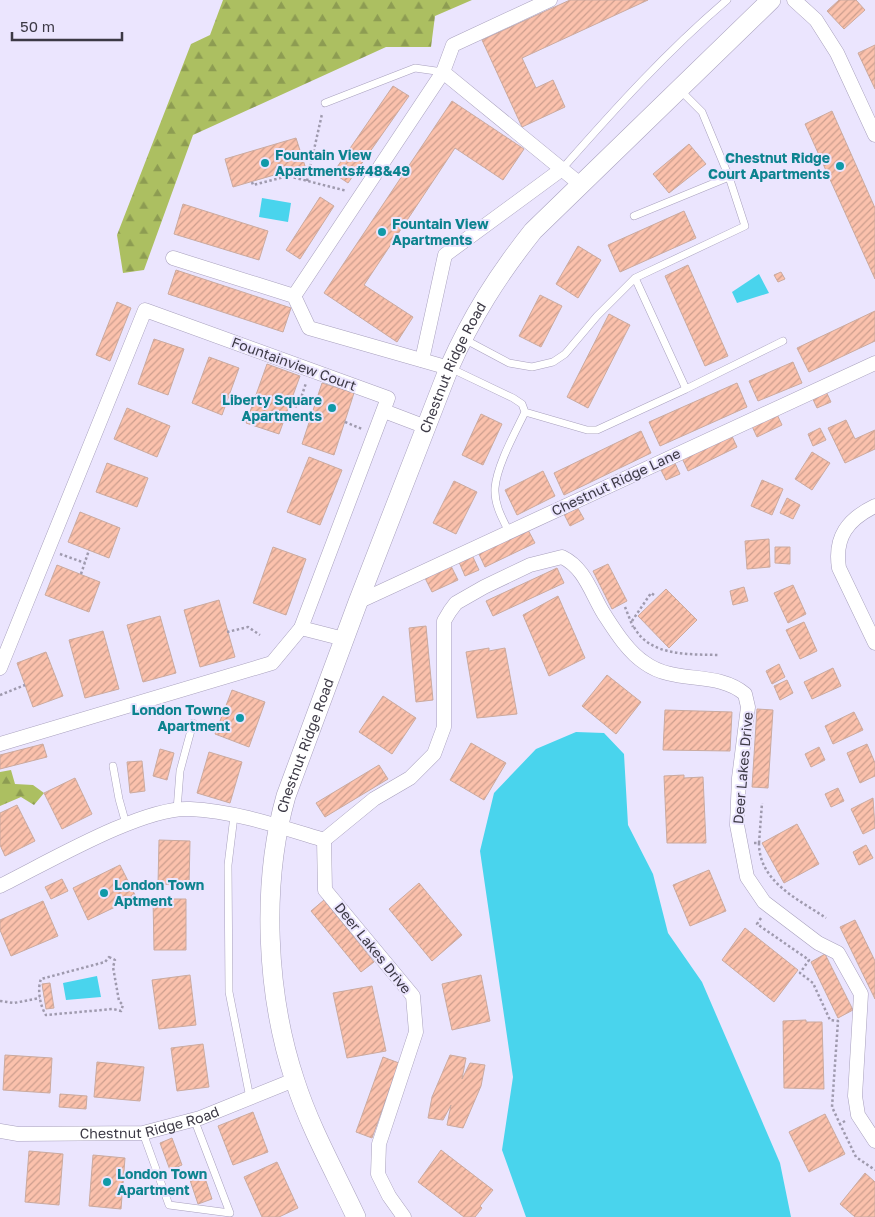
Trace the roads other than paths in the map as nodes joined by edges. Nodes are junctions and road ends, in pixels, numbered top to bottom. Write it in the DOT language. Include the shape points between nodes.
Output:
graph roads {
  1 [pos="550,0"];
  2 [pos="726,0"];
  3 [pos="771,0"];
  4 [pos="794,0"];
  5 [pos="443,72"];
  6 [pos="679,89"];
  7 [pos="325,103"];
  8 [pos="875,136"];
  9 [pos="562,169"];
  10 [pos="729,177"];
  11 [pos="580,184"];
  12 [pos="634,216"];
  13 [pos="173,258"];
  14 [pos="635,278"];
  15 [pos="294,296"];
  16 [pos="462,338"];
  17 [pos="783,341"];
  18 [pos="422,360"];
  19 [pos="875,363"];
  20 [pos="449,368"];
  21 [pos="686,390"];
  22 [pos="384,411"];
  23 [pos="524,412"];
  24 [pos="426,427"];
  25 [pos="875,506"];
  26 [pos="509,532"];
  27 [pos="358,602"];
  28 [pos="301,628"];
  29 [pos="344,639"];
  30 [pos="875,643"];
  31 [pos="0,668"];
  32 [pos="193,723"];
  33 [pos="0,744"];
  34 [pos="113,766"];
  35 [pos="177,810"];
  36 [pos="234,816"];
  37 [pos="126,824"];
  38 [pos="277,826"];
  39 [pos="324,840"];
  40 [pos="0,886"];
  41 [pos="294,1080"];
  42 [pos="250,1098"];
  43 [pos="194,1119"];
  44 [pos="0,1130"];
  45 [pos="143,1133"];
  46 [pos="875,1141"];
  47 [pos="356,1217"];
  48 [pos="404,1217"];
  1 -- 5 [label="street" via="453,45"];
  2 -- 9 [label="lane" via="696,26"];
  3 -- 6 [label="street, Chestnut Ridge Road"];
  4 -- 8 [label="street" via="816,20 837,53"];
  5 -- 7 [label="lane" via="415,68"];
  5 -- 9 [label="street"];
  5 -- 15 [label="street"];
  6 -- 10 [label="lane" via="702,112"];
  6 -- 11 [label="street, Chestnut Ridge Road"];
  9 -- 11 [label="street"];
  9 -- 18 [label="street" via="445,255"];
  10 -- 12 [label="lane"];
  10 -- 14 [label="lane" via="745,226"];
  11 -- 16 [label="street, Chestnut Ridge Road" via="533,231 500,272"];
  13 -- 15 [label="street"];
  14 -- 16 [label="lane" via="565,354 543,365 532,367 510,363"];
  14 -- 21 [label="lane"];
  15 -- 18 [label="street" via="309,328"];
  16 -- 20 [label="street, Chestnut Ridge Road"];
  17 -- 21 [label="lane"];
  18 -- 20 [label="street"];
  19 -- 26 [label="street, Chestnut Ridge Lane"];
  20 -- 23 [label="lane" via="513,398 522,404"];
  20 -- 24 [label="street, Chestnut Ridge Road"];
  21 -- 23 [label="lane" via="597,430"];
  22 -- 24 [label="street"];
  22 -- 28 [label="street"];
  22 -- 31 [label="street, Fountainview Court" via="388,398 145,310"];
  23 -- 26 [label="lane" via="498,472 495,488 498,508"];
  24 -- 27 [label="street, Chestnut Ridge Road"];
  25 -- 30 [label="street" via="859,514 843,531 837,556"];
  26 -- 27 [label="street, Chestnut Ridge Lane"];
  27 -- 29 [label="street, Chestnut Ridge Road"];
  28 -- 29 [label="street"];
  28 -- 33 [label="street" via="272,663"];
  29 -- 38 [label="street, Chestnut Ridge Road"];
  32 -- 35 [label="lane" via="180,772"];
  34 -- 37 [label="lane"];
  35 -- 36 [label="street, Chestnut Ridge Road"];
  35 -- 37 [label="street, Chestnut Ridge Road"];
  36 -- 38 [label="street, Chestnut Ridge Road"];
  36 -- 42 [label="lane" via="228,865 229,992"];
  37 -- 40 [label="street, Chestnut Ridge Road"];
  38 -- 39 [label="street"];
  38 -- 41 [label="street, Chestnut Ridge Road" via="270,890 272,964 283,1036"];
  39 -- 46 [label="street, Deer Lakes Drive" via="374,799 410,778 434,754 444,727 444,621 456,603 530,565 562,557 573,562 630,651 645,663 662,673 729,683 745,694 748,707 737,825 746,877 754,891 770,906 818,943 838,953 861,994 855,1096 858,1115"];
  39 -- 48 [label="street, Deer Lakes Drive" via="325,890 413,996 416,1032 379,1144 378,1174"];
  41 -- 42 [label="street, Chestnut Ridge Road"];
  41 -- 47 [label="street, Chestnut Ridge Road" via="307,1115"];
  42 -- 43 [label="street, Chestnut Ridge Road"];
  43 -- 45 [label="street, Chestnut Ridge Road"];
  43 -- 45 [label="lane" via="230,1213 169,1205"];
  44 -- 45 [label="street, Chestnut Ridge Road" via="18,1134"];
}
